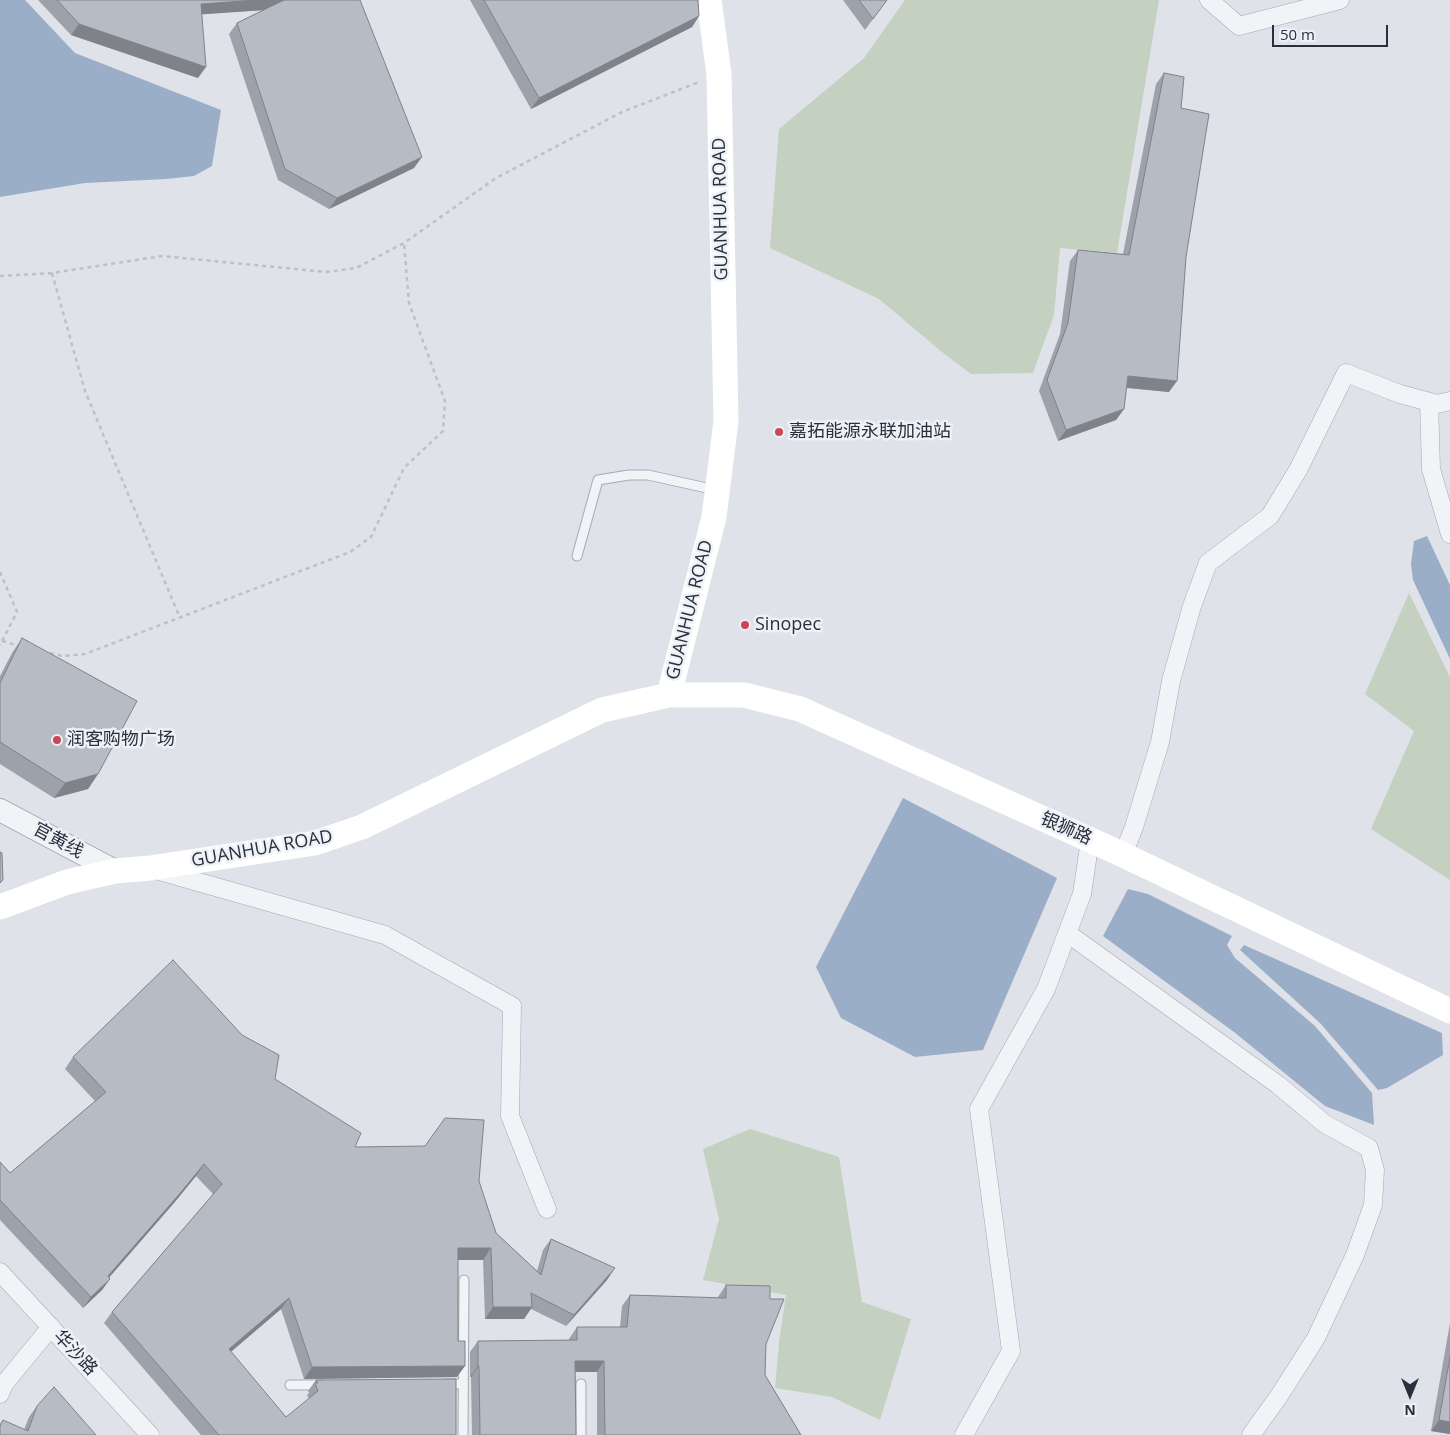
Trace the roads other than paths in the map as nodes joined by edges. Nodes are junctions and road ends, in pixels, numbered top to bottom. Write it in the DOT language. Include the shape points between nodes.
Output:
graph roads {
  1 [pos="709,0"];
  2 [pos="1209,0"];
  3 [pos="1340,0"];
  4 [pos="1450,401"];
  5 [pos="1429,402"];
  6 [pos="717,490"];
  7 [pos="1450,534"];
  8 [pos="577,556"];
  9 [pos="669,695"];
  10 [pos="0,810"];
  11 [pos="1090,840"];
  12 [pos="1122,855"];
  13 [pos="150,868"];
  14 [pos="115,871"];
  15 [pos="0,907"];
  16 [pos="1067,933"];
  17 [pos="1450,1011"];
  18 [pos="547,1209"];
  19 [pos="0,1272"];
  20 [pos="464,1280"];
  21 [pos="51,1327"];
  22 [pos="434,1384"];
  23 [pos="463,1384"];
  24 [pos="580,1384"];
  25 [pos="290,1385"];
  26 [pos="329,1385"];
  27 [pos="0,1394"];
  28 [pos="150,1435"];
  29 [pos="463,1435"];
  30 [pos="581,1435"];
  31 [pos="964,1435"];
  32 [pos="1251,1435"];
  1 -- 6 [label="main road, GUANHUA ROAD" via="719,74 726,422"];
  2 -- 3 [label="street" via="1238,26"];
  4 -- 5 [label="street"];
  5 -- 7 [label="street" via="1431,469"];
  5 -- 12 [label="street" via="1346,373 1298,470 1270,516 1208,563 1171,681 1160,742"];
  6 -- 8 [label="lane" via="648,475 598,480"];
  6 -- 9 [label="main road, GUANHUA ROAD" via="714,517"];
  9 -- 11 [label="main road, 银狮路" via="744,695 800,708"];
  9 -- 13 [label="main road, GUANHUA ROAD" via="602,710 362,827 315,842"];
  10 -- 14 [label="street, 官黄线"];
  11 -- 12 [label="main road, 银狮路"];
  11 -- 16 [label="street" via="1082,894"];
  12 -- 17 [label="main road, 银狮路"];
  13 -- 14 [label="main road, GUANHUA ROAD"];
  13 -- 18 [label="street" via="385,935 512,1006 510,1116"];
  14 -- 15 [label="main road, GUANHUA ROAD" via="67,882"];
  16 -- 31 [label="street" via="1046,989 979,1109 1011,1351"];
  16 -- 32 [label="street" via="1277,1084 1325,1124 1369,1148 1375,1170 1373,1204 1355,1255 1316,1338"];
  19 -- 21 [label="street, 华沙路"];
  20 -- 23 [label="lane"];
  21 -- 27 [label="street" via="4,1384"];
  21 -- 28 [label="street, 华沙路"];
  22 -- 23 [label="lane"];
  23 -- 29 [label="lane"];
  24 -- 30 [label="lane"];
  25 -- 26 [label="lane"];
}
